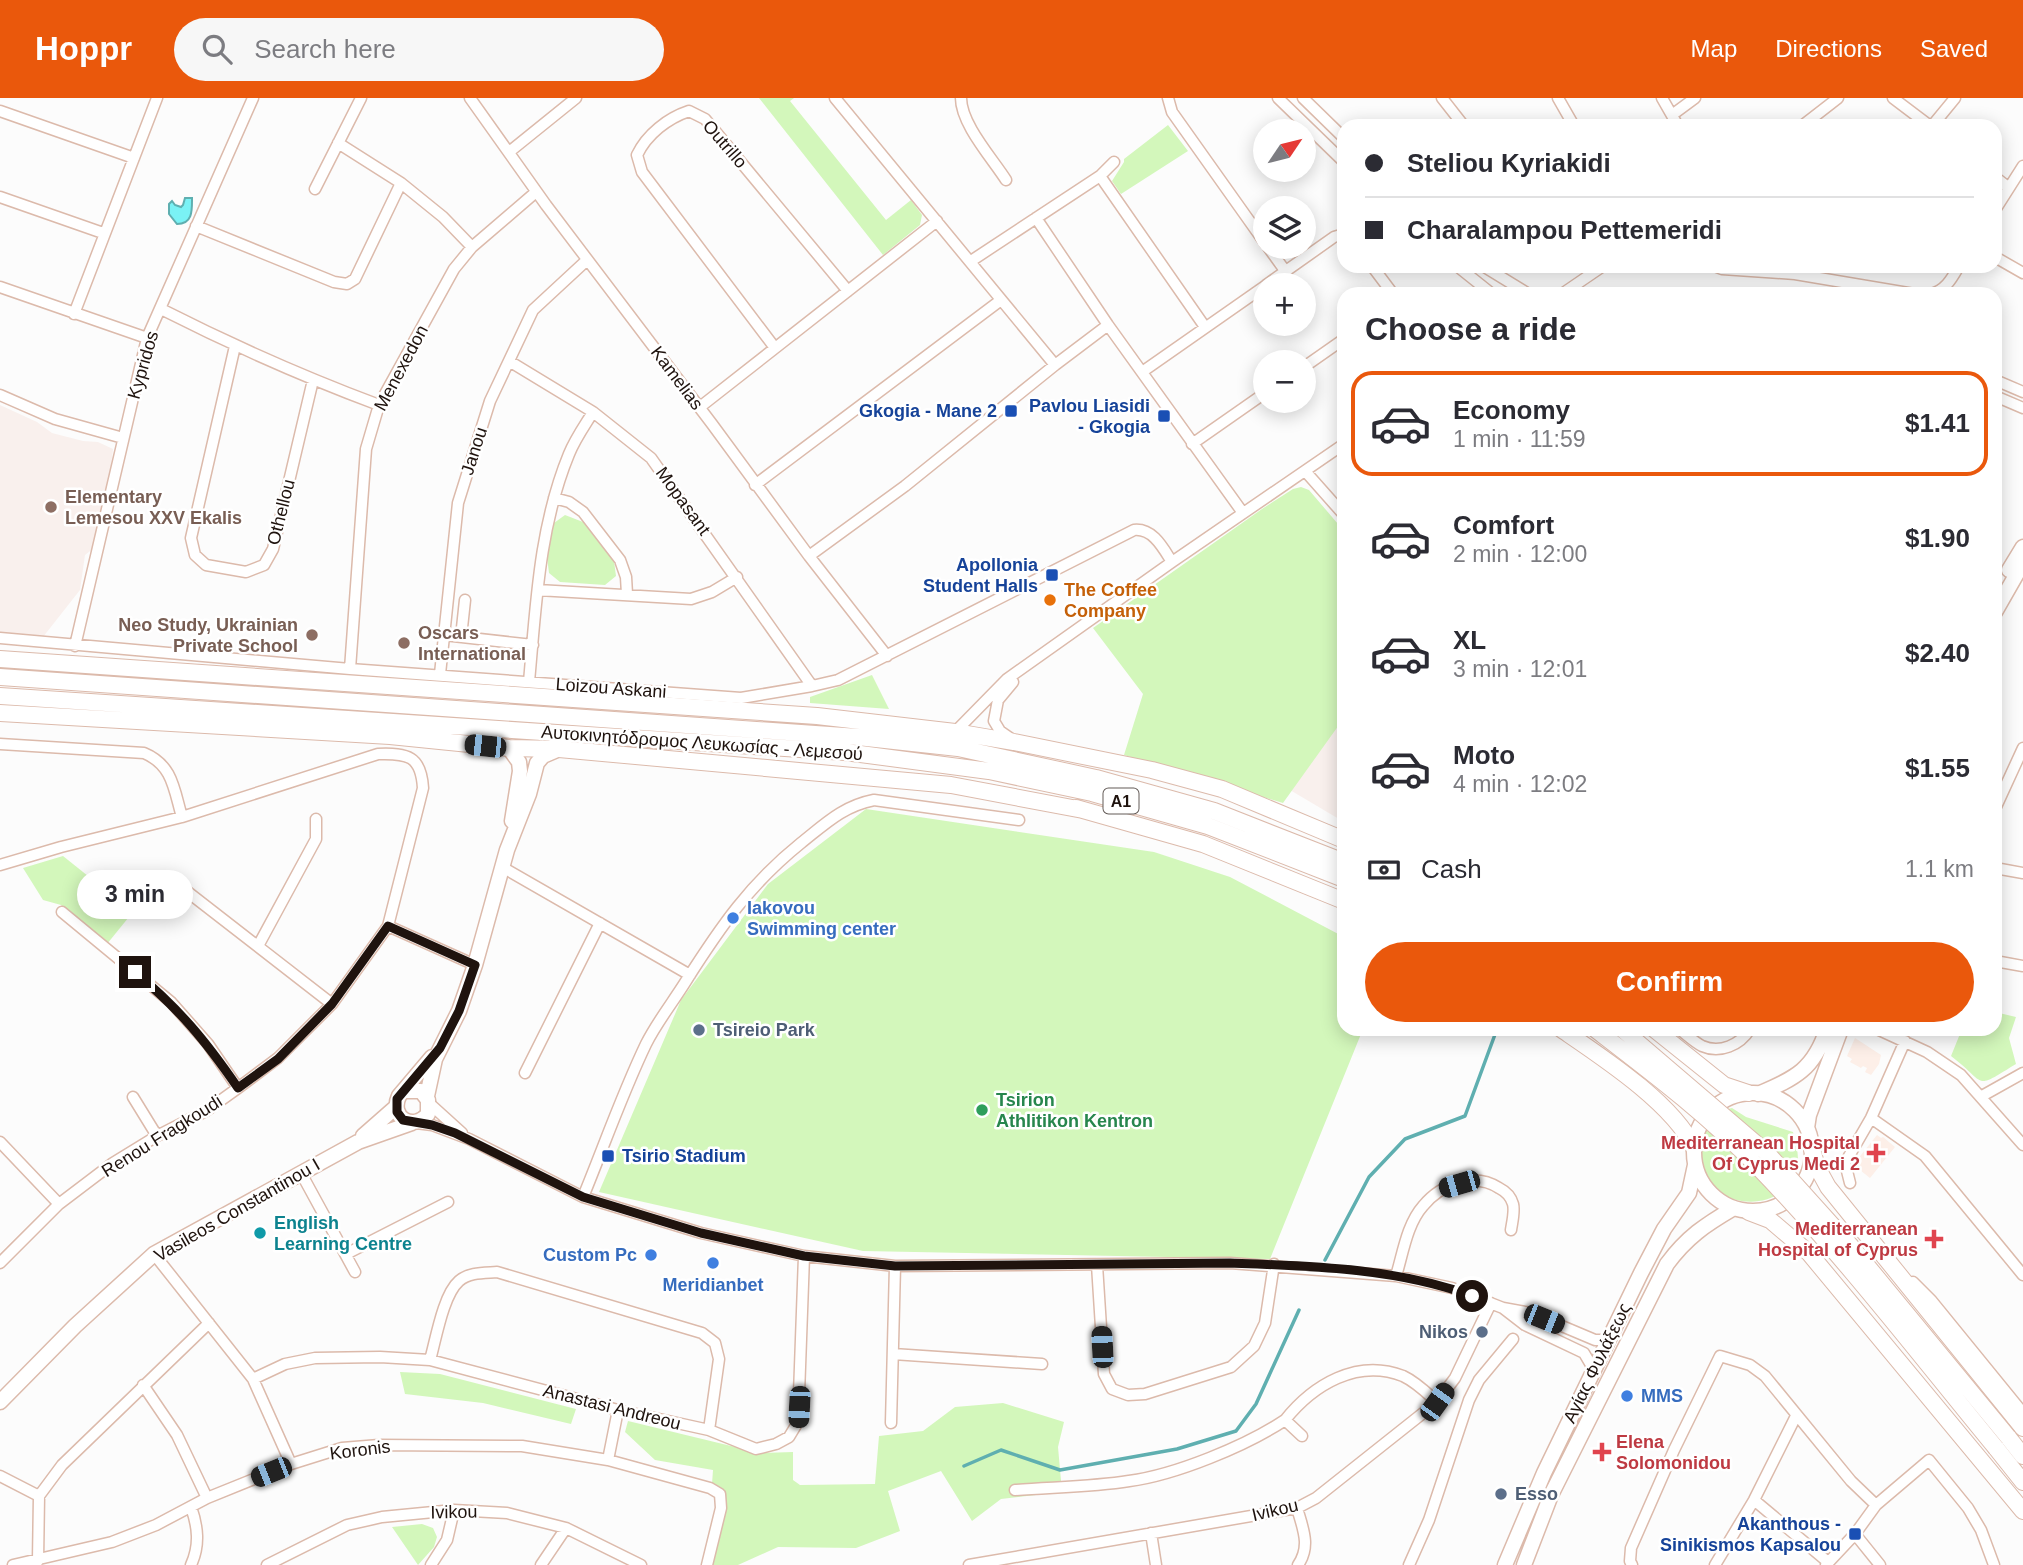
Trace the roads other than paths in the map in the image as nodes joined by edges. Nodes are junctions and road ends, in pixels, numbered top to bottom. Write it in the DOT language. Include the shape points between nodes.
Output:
graph roads {
  1 [pos="157,98"];
  2 [pos="253,98"];
  3 [pos="361,98"];
  4 [pos="470,98"];
  5 [pos="576,98"];
  6 [pos="835,98"];
  7 [pos="961,98"];
  8 [pos="1168,98"];
  9 [pos="1278,98"];
  10 [pos="1303,98"];
  11 [pos="1442,98"];
  12 [pos="1558,98"];
  13 [pos="1662,98"];
  14 [pos="1695,98"];
  15 [pos="1838,98"];
  16 [pos="1893,98"];
  17 [pos="1955,98"];
  18 [pos="0,111"];
  19 [pos="1672,115"];
  20 [pos="1458,119"];
  21 [pos="1570,119"];
  22 [pos="1674,119"];
  23 [pos="1810,119"];
  24 [pos="1922,119"];
  25 [pos="1937,119"];
  26 [pos="1337,131"];
  27 [pos="338,143"];
  28 [pos="509,152"];
  29 [pos="1337,155"];
  30 [pos="134,158"];
  31 [pos="1114,162"];
  32 [pos="2023,166"];
  33 [pos="1100,176"];
  34 [pos="1006,180"];
  35 [pos="2002,182"];
  36 [pos="401,183"];
  37 [pos="2009,188"];
  38 [pos="315,189"];
  39 [pos="536,192"];
  40 [pos="0,197"];
  41 [pos="2002,199"];
  42 [pos="1036,218"];
  43 [pos="937,221"];
  44 [pos="196,226"];
  45 [pos="1253,227"];
  46 [pos="103,233"];
  47 [pos="1337,236"];
  48 [pos="472,247"];
  49 [pos="1276,259"];
  50 [pos="587,260"];
  51 [pos="971,261"];
  52 [pos="2002,261"];
  53 [pos="1286,272"];
  54 [pos="1465,273"];
  55 [pos="1494,273"];
  56 [pos="1589,273"];
  57 [pos="1781,273"];
  58 [pos="1955,273"];
  59 [pos="2023,273"];
  60 [pos="0,287"];
  61 [pos="1482,287"];
  62 [pos="1517,287"];
  63 [pos="1571,287"];
  64 [pos="1873,287"];
  65 [pos="1944,287"];
  66 [pos="848,291"];
  67 [pos="1253,295"];
  68 [pos="1001,300"];
  69 [pos="161,309"];
  70 [pos="74,314"];
  71 [pos="1108,325"];
  72 [pos="1205,327"];
  73 [pos="147,338"];
  74 [pos="1337,344"];
  75 [pos="235,346"];
  76 [pos="775,348"];
  77 [pos="1316,359"];
  78 [pos="509,361"];
  79 [pos="1055,365"];
  80 [pos="1142,372"];
  81 [pos="313,380"];
  82 [pos="2002,383"];
  83 [pos="2023,392"];
  84 [pos="0,395"];
  85 [pos="2002,399"];
  86 [pos="1253,401"];
  87 [pos="379,405"];
  88 [pos="700,407"];
  89 [pos="2023,408"];
  90 [pos="593,412"];
  91 [pos="123,438"];
  92 [pos="1192,444"];
  93 [pos="1337,449"];
  94 [pos="1305,471"];
  95 [pos="755,485"];
  96 [pos="554,498"];
  97 [pos="1337,507"];
  98 [pos="1243,513"];
  99 [pos="2023,547"];
  100 [pos="809,556"];
  101 [pos="1172,562"];
  102 [pos="2023,563"];
  103 [pos="737,577"];
  104 [pos="2002,582"];
  105 [pos="538,590"];
  106 [pos="627,594"];
  107 [pos="465,600"];
  108 [pos="2002,600"];
  109 [pos="444,635"];
  110 [pos="461,637"];
  111 [pos="0,638"];
  112 [pos="533,645"];
  113 [pos="75,646"];
  114 [pos="887,656"];
  115 [pos="0,659"];
  116 [pos="350,669"];
  117 [pos="1023,669"];
  118 [pos="0,670"];
  119 [pos="440,674"];
  120 [pos="0,677"];
  121 [pos="79,682"];
  122 [pos="529,682"];
  123 [pos="812,687"];
  124 [pos="0,696"];
  125 [pos="43,699"];
  126 [pos="0,703"];
  127 [pos="0,713"];
  128 [pos="956,740"];
  129 [pos="1014,741"];
  130 [pos="0,744"];
  131 [pos="509,748"];
  132 [pos="2023,748"];
  133 [pos="559,749"];
  134 [pos="890,758"];
  135 [pos="1152,770"];
  136 [pos="2010,778"];
  137 [pos="2023,782"];
  138 [pos="2002,795"];
  139 [pos="1083,810"];
  140 [pos="182,817"];
  141 [pos="316,819"];
  142 [pos="1019,820"];
  143 [pos="1337,837"];
  144 [pos="507,850"];
  145 [pos="1337,859"];
  146 [pos="0,864"];
  147 [pos="502,867"];
  148 [pos="2002,869"];
  149 [pos="2023,873"];
  150 [pos="1337,876"];
  151 [pos="171,879"];
  152 [pos="1337,898"];
  153 [pos="62,912"];
  154 [pos="600,923"];
  155 [pos="388,926"];
  156 [pos="258,946"];
  157 [pos="2002,962"];
  158 [pos="475,965"];
  159 [pos="2023,966"];
  160 [pos="690,975"];
  161 [pos="332,1004"];
  162 [pos="1571,1036"];
  163 [pos="1604,1036"];
  164 [pos="1630,1036"];
  165 [pos="1663,1036"];
  166 [pos="1688,1036"];
  167 [pos="1743,1036"];
  168 [pos="1825,1036"];
  169 [pos="1839,1036"];
  170 [pos="1893,1036"];
  171 [pos="1905,1041"];
  172 [pos="440,1048"];
  173 [pos="525,1073"];
  174 [pos="2023,1073"];
  175 [pos="238,1088"];
  176 [pos="406,1090"];
  177 [pos="1753,1093"];
  178 [pos="1982,1096"];
  179 [pos="133,1097"];
  180 [pos="428,1100"];
  181 [pos="396,1107"];
  182 [pos="1871,1118"];
  183 [pos="414,1123"];
  184 [pos="1807,1128"];
  185 [pos="157,1136"];
  186 [pos="469,1139"];
  187 [pos="0,1142"];
  188 [pos="358,1142"];
  189 [pos="2023,1144"];
  190 [pos="1811,1146"];
  191 [pos="1694,1148"];
  192 [pos="1695,1165"];
  193 [pos="301,1173"];
  194 [pos="1850,1183"];
  195 [pos="583,1197"];
  196 [pos="447,1202"];
  197 [pos="59,1205"];
  198 [pos="1742,1210"];
  199 [pos="1511,1230"];
  200 [pos="1864,1233"];
  201 [pos="154,1254"];
  202 [pos="346,1254"];
  203 [pos="804,1256"];
  204 [pos="0,1262"];
  205 [pos="1273,1264"];
  206 [pos="1097,1265"];
  207 [pos="895,1266"];
  208 [pos="355,1272"];
  209 [pos="2023,1275"];
  210 [pos="1396,1276"];
  211 [pos="1491,1303"];
  212 [pos="1503,1308"];
  213 [pos="209,1324"];
  214 [pos="1611,1335"];
  215 [pos="1513,1339"];
  216 [pos="893,1354"];
  217 [pos="430,1360"];
  218 [pos="1042,1364"];
  219 [pos="1594,1370"];
  220 [pos="253,1379"];
  221 [pos="144,1385"];
  222 [pos="0,1402"];
  223 [pos="1437,1402"];
  224 [pos="618,1410"];
  225 [pos="2023,1413"];
  226 [pos="1796,1416"];
  227 [pos="1285,1420"];
  228 [pos="891,1423"];
  229 [pos="2023,1428"];
  230 [pos="709,1430"];
  231 [pos="1302,1436"];
  232 [pos="2002,1443"];
  233 [pos="2023,1455"];
  234 [pos="608,1460"];
  235 [pos="291,1464"];
  236 [pos="0,1476"];
  237 [pos="2023,1482"];
  238 [pos="1015,1490"];
  239 [pos="38,1496"];
  240 [pos="207,1498"];
  241 [pos="1754,1500"];
  242 [pos="1876,1505"];
  243 [pos="191,1507"];
  244 [pos="1297,1508"];
  245 [pos="454,1510"];
  246 [pos="2023,1511"];
  247 [pos="566,1528"];
  248 [pos="1151,1533"];
  249 [pos="1855,1534"];
  250 [pos="1016,1560"];
  251 [pos="38,1561"];
  252 [pos="1827,1564"];
  253 [pos="13,1565"];
  254 [pos="191,1565"];
  255 [pos="267,1565"];
  256 [pos="431,1565"];
  257 [pos="541,1565"];
  258 [pos="641,1565"];
  259 [pos="707,1565"];
  260 [pos="969,1565"];
  261 [pos="1156,1565"];
  262 [pos="1298,1565"];
  263 [pos="1409,1565"];
  264 [pos="1505,1565"];
  265 [pos="1524,1565"];
  266 [pos="1632,1565"];
  267 [pos="1716,1565"];
  268 [pos="1880,1565"];
  269 [pos="1994,1565"];
  1 -- 30 [label="street"];
  2 -- 44 [label="street, Kypridos"];
  3 -- 27 [label="street"];
  4 -- 28 [label="street, Kamelias"];
  5 -- 28 [label="street"];
  6 -- 43 [label="street"];
  7 -- 34 [label="street" via="966,119"];
  8 -- 45 [label="street" via="1172,112"];
  9 -- 29 [label="street"];
  10 -- 26 [label="street"];
  11 -- 20 [label="street"];
  12 -- 21 [label="street"];
  13 -- 19 [label="street"];
  14 -- 19 [label="street"];
  15 -- 23 [label="street"];
  16 -- 24 [label="street"];
  17 -- 25 [label="street"];
  18 -- 30 [label="street"];
  19 -- 22 [label="street"];
  27 -- 36 [label="street"];
  27 -- 38 [label="street"];
  28 -- 39 [label="street, Kamelias"];
  30 -- 46 [label="street"];
  31 -- 33 [label="street"];
  32 -- 37 [label="street"];
  33 -- 42 [label="street"];
  33 -- 72 [label="street"];
  35 -- 37 [label="street"];
  36 -- 44 [label="street" via="355,279 347,284"];
  36 -- 48 [label="street"];
  37 -- 41 [label="street"];
  39 -- 48 [label="street, Menexedon"];
  39 -- 50 [label="street, Kamelias"];
  40 -- 46 [label="street"];
  42 -- 51 [label="street"];
  42 -- 71 [label="street"];
  43 -- 51 [label="street"];
  43 -- 66 [label="street"];
  44 -- 69 [label="street, Kypridos"];
  46 -- 70 [label="street"];
  47 -- 53 [label="street"];
  48 -- 87 [label="street, Menexedon" via="454,270"];
  49 -- 53 [label="street"];
  50 -- 78 [label="street, Janou" via="533,310"];
  50 -- 88 [label="street, Kamelias"];
  51 -- 68 [label="street"];
  52 -- 59 [label="street"];
  54 -- 61 [label="street"];
  55 -- 62 [label="street"];
  56 -- 63 [label="street"];
  57 -- 64 [label="street"];
  58 -- 65 [label="street"];
  60 -- 70 [label="street"];
  66 -- 76 [label="street"];
  66 -- 76 [label="street, Outrillo" via="705,119 690,111 673,116 643,142 637,155 642,172"];
  67 -- 72 [label="street"];
  68 -- 79 [label="street"];
  68 -- 95 [label="street"];
  69 -- 73 [label="street, Kypridos"];
  69 -- 75 [label="street"];
  70 -- 73 [label="street"];
  71 -- 79 [label="street"];
  71 -- 80 [label="street"];
  72 -- 80 [label="street"];
  73 -- 91 [label="street, Kypridos"];
  74 -- 77 [label="street"];
  75 -- 81 [label="street"];
  75 -- 81 [label="street, Othellou" via="191,538 195,555 205,565 246,572 264,565 273,549"];
  76 -- 88 [label="street"];
  78 -- 90 [label="street, Mopasant"];
  78 -- 109 [label="street, Janou" via="490,401 457,503"];
  79 -- 100 [label="street" via="905,486"];
  80 -- 92 [label="street"];
  81 -- 87 [label="street"];
  82 -- 83 [label="street"];
  84 -- 91 [label="street" via="55,419"];
  85 -- 89 [label="street"];
  86 -- 92 [label="street"];
  87 -- 116 [label="street, Menexedon" via="366,449"];
  88 -- 95 [label="street, Kamelias"];
  90 -- 96 [label="street" via="570,452"];
  90 -- 103 [label="street, Mopasant" via="651,458"];
  91 -- 113 [label="street, Kypridos"];
  92 -- 98 [label="street"];
  93 -- 94 [label="street"];
  94 -- 97 [label="street"];
  94 -- 98 [label="street"];
  95 -- 100 [label="street, Kamelias"];
  96 -- 105 [label="street" via="542,544"];
  96 -- 106 [label="street" via="583,512 620,560"];
  98 -- 101 [label="street"];
  99 -- 104 [label="main road"];
  100 -- 114 [label="street, Kamelias"];
  101 -- 114 [label="street, Loizou Askani" via="1155,538 1134,530"];
  101 -- 117 [label="street"];
  102 -- 108 [label="main road"];
  103 -- 106 [label="street" via="691,599"];
  103 -- 123 [label="street, Mopasant"];
  105 -- 106 [label="street"];
  105 -- 112 [label="street"];
  107 -- 110 [label="street"];
  109 -- 110 [label="street"];
  109 -- 119 [label="street, Janou"];
  110 -- 112 [label="street"];
  111 -- 113 [label="street, Loizou Askani"];
  112 -- 122 [label="street"];
  113 -- 116 [label="street, Loizou Askani"];
  114 -- 123 [label="street, Loizou Askani"];
  115 -- 128 [label="highway" via="817,716"];
  116 -- 119 [label="street, Loizou Askani"];
  117 -- 128 [label="street" via="1006,680"];
  117 -- 129 [label="street" via="996,709 1000,731"];
  118 -- 121 [label="highway"];
  119 -- 122 [label="street, Loizou Askani"];
  120 -- 121 [label="highway"];
  121 -- 128 [label="highway, Αυτοκινητόδρομος Λευκωσίας - Λεμεσού / A1"];
  122 -- 123 [label="street, Loizou Askani" via="741,698"];
  124 -- 125 [label="highway"];
  125 -- 126 [label="highway"];
  125 -- 134 [label="highway, Αυτοκινητόδρομος Λευκωσίας - Λεμεσού / A1" via="605,734"];
  127 -- 131 [label="highway" via="390,736"];
  128 -- 129 [label="highway"];
  128 -- 135 [label="highway"];
  128 -- 145 [label="highway, Αυτοκινητόδρομος Λευκωσίας - Λεμεσού / A1" via="1214,811"];
  129 -- 135 [label="highway"];
  130 -- 140 [label="street" via="144,753 158,759 169,774"];
  131 -- 133 [label="highway"];
  131 -- 144 [label="main road" via="520,771"];
  132 -- 136 [label="street"];
  133 -- 139 [label="highway" via="951,785"];
  133 -- 144 [label="main road" via="537,764"];
  134 -- 139 [label="highway"];
  134 -- 150 [label="highway, Αυτοκινητόδρομος Λευκωσίας - Λεμεσού / A1" via="989,771 1092,793 1208,826"];
  135 -- 143 [label="highway" via="1222,789"];
  136 -- 137 [label="street"];
  136 -- 138 [label="street"];
  139 -- 152 [label="highway" via="1203,844"];
  140 -- 146 [label="street"];
  140 -- 155 [label="street, Renou Fragkoudi" via="378,754 412,758 422,771 423,788"];
  141 -- 156 [label="street" via="316,839"];
  142 -- 160 [label="street" via="874,800 836,814 768,870 713,937"];
  144 -- 147 [label="main road"];
  147 -- 154 [label="street"];
  147 -- 158 [label="main road"];
  148 -- 149 [label="street"];
  151 -- 156 [label="street"];
  153 -- 175 [label="street" via="171,1002"];
  154 -- 160 [label="street"];
  154 -- 173 [label="street"];
  155 -- 158 [label="street"];
  155 -- 161 [label="street, Renou Fragkoudi"];
  156 -- 161 [label="street"];
  157 -- 159 [label="street"];
  158 -- 172 [label="main road"];
  160 -- 195 [label="street" via="647,1042"];
  161 -- 175 [label="street, Renou Fragkoudi" via="278,1059"];
  162 -- 191 [label="highway" via="1643,1089 1674,1119"];
  163 -- 232 [label="highway, bridge" via="1681,1095 1757,1166"];
  164 -- 232 [label="highway, bridge" via="1767,1153 1850,1245"];
  165 -- 177 [label="highway" via="1724,1085"];
  166 -- 167 [label="street" via="1702,1046 1718,1049 1735,1045"];
  168 -- 177 [label="main road" via="1809,1066 1790,1081"];
  169 -- 184 [label="main road"];
  170 -- 171 [label="street"];
  171 -- 178 [label="street" via="1961,1075"];
  171 -- 182 [label="street"];
  172 -- 176 [label="main road"];
  172 -- 180 [label="main road"];
  174 -- 178 [label="street"];
  175 -- 185 [label="street, Renou Fragkoudi"];
  176 -- 180 [label="main road" via="417,1090"];
  176 -- 181 [label="main road"];
  177 -- 184 [label="main road" via="1778,1099 1795,1111"];
  177 -- 191 [label="main road" via="1715,1107 1701,1125"];
  178 -- 189 [label="street"];
  179 -- 185 [label="street"];
  180 -- 183 [label="main road" via="428,1114"];
  180 -- 186 [label="street"];
  181 -- 183 [label="main road" via="403,1120"];
  181 -- 188 [label="main road, Vasileos Constantinou I"];
  182 -- 194 [label="street" via="1845,1163"];
  182 -- 209 [label="street" via="1925,1156"];
  183 -- 186 [label="street"];
  183 -- 188 [label="main road, Vasileos Constantinou I"];
  184 -- 190 [label="main road"];
  185 -- 197 [label="street, Renou Fragkoudi"];
  186 -- 195 [label="street"];
  187 -- 197 [label="street"];
  188 -- 193 [label="main road, Vasileos Constantinou I"];
  190 -- 198 [label="main road" via="1810,1166 1789,1199 1771,1209"];
  190 -- 200 [label="highway" via="1828,1187"];
  191 -- 192 [label="main road"];
  192 -- 198 [label="main road" via="1709,1192 1720,1202"];
  192 -- 214 [label="main road, Αγίας Φυλάξεως" via="1689,1193 1664,1228"];
  193 -- 201 [label="main road, Vasileos Constantinou I"];
  193 -- 202 [label="street"];
  195 -- 203 [label="street" via="701,1233"];
  196 -- 202 [label="street"];
  197 -- 204 [label="street, Renou Fragkoudi"];
  198 -- 246 [label="highway" via="1770,1220 1809,1253"];
  198 -- 265 [label="main road, Αγίας Φυλάξεως" via="1699,1229 1667,1264 1551,1495"];
  199 -- 210 [label="street" via="1513,1204 1505,1191 1474,1179 1444,1188 1414,1218"];
  200 -- 225 [label="street" via="1931,1300"];
  200 -- 229 [label="highway"];
  201 -- 213 [label="street"];
  201 -- 222 [label="main road, Vasileos Constantinou I"];
  202 -- 208 [label="street"];
  203 -- 207 [label="street"];
  203 -- 230 [label="street, Anastasi Andreou" via="798,1422 789,1437 756,1449"];
  205 -- 206 [label="street"];
  205 -- 206 [label="street" via="1265,1323 1254,1346 1231,1367 1128,1395 1112,1389 1104,1374"];
  205 -- 210 [label="street"];
  206 -- 207 [label="street"];
  207 -- 216 [label="street"];
  210 -- 211 [label="street" via="1452,1288"];
  211 -- 212 [label="street"];
  211 -- 223 [label="street, Ivikou" via="1455,1378"];
  212 -- 214 [label="street" via="1531,1313 1595,1340"];
  212 -- 219 [label="street" via="1525,1325 1584,1353"];
  213 -- 220 [label="street"];
  213 -- 221 [label="street"];
  214 -- 219 [label="main road, Αγίας Φυλάξεως"];
  215 -- 263 [label="street" via="1479,1380 1469,1400"];
  216 -- 218 [label="street"];
  216 -- 228 [label="street"];
  217 -- 220 [label="street, Anastasi Andreou" via="314,1358 285,1364"];
  217 -- 224 [label="street, Anastasi Andreou"];
  217 -- 230 [label="street" via="449,1296 460,1280 497,1272 702,1333 715,1343 719,1359"];
  219 -- 264 [label="main road, Αγίας Φυλάξεως"];
  220 -- 235 [label="street"];
  221 -- 239 [label="street" via="62,1465"];
  221 -- 240 [label="street" via="177,1435"];
  223 -- 227 [label="street" via="1404,1376 1358,1371 1334,1378 1310,1394"];
  223 -- 244 [label="street, Ivikou"];
  224 -- 230 [label="street, Anastasi Andreou"];
  224 -- 234 [label="street"];
  226 -- 241 [label="street"];
  226 -- 242 [label="street"];
  226 -- 266 [label="street" via="1765,1376 1720,1356 1631,1548"];
  227 -- 231 [label="street"];
  227 -- 238 [label="street" via="1179,1470 1129,1481"];
  232 -- 233 [label="highway"];
  232 -- 237 [label="highway"];
  234 -- 235 [label="street, Koronis" via="523,1446 379,1445 342,1448"];
  234 -- 259 [label="street, Koronis" via="720,1494 721,1508"];
  235 -- 240 [label="street, Koronis"];
  236 -- 239 [label="street"];
  239 -- 251 [label="street"];
  240 -- 243 [label="street, Koronis"];
  241 -- 252 [label="street"];
  241 -- 267 [label="street"];
  242 -- 249 [label="street"];
  242 -- 269 [label="street" via="1929,1460 1968,1508"];
  243 -- 251 [label="street, Koronis" via="111,1542"];
  243 -- 254 [label="street" via="197,1522 198,1550"];
  244 -- 248 [label="street, Ivikou"];
  244 -- 262 [label="street" via="1306,1543"];
  245 -- 247 [label="street, Ivikou" via="506,1513"];
  245 -- 255 [label="street, Ivikou" via="347,1525"];
  245 -- 256 [label="street" via="447,1540"];
  247 -- 257 [label="street"];
  247 -- 258 [label="street, Ivikou"];
  248 -- 250 [label="street, Ivikou"];
  248 -- 261 [label="street"];
  249 -- 252 [label="street"];
  249 -- 268 [label="street"];
  250 -- 260 [label="street, Ivikou"];
  251 -- 253 [label="street, Koronis"];
}
